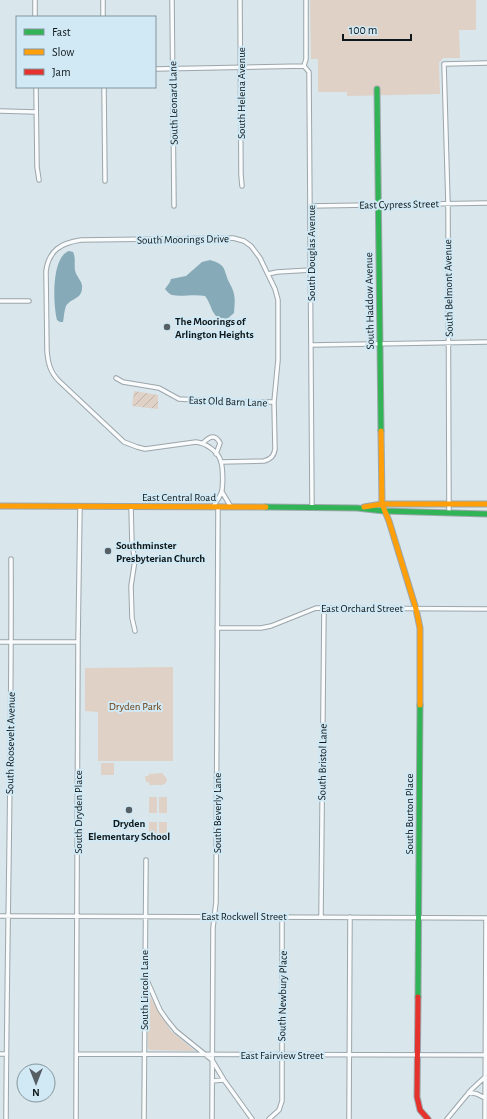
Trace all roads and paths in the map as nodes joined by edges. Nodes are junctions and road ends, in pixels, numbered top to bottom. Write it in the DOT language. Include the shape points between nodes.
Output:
graph roads {
  1 [pos="35,0"];
  2 [pos="103,0"];
  3 [pos="172,0"];
  4 [pos="240,0"];
  5 [pos="306,0"];
  6 [pos="35,16"];
  7 [pos="103,16"];
  8 [pos="487,63"];
  9 [pos="304,66"];
  10 [pos="241,67"];
  11 [pos="156,69"];
  12 [pos="172,69"];
  13 [pos="36,88"];
  14 [pos="104,88"];
  15 [pos="377,89"];
  16 [pos="0,111"];
  17 [pos="36,112"];
  18 [pos="39,180"];
  19 [pos="105,181"];
  20 [pos="242,186"];
  21 [pos="487,203"];
  22 [pos="448,204"];
  23 [pos="378,205"];
  24 [pos="174,206"];
  25 [pos="310,206"];
  26 [pos="311,270"];
  27 [pos="268,274"];
  28 [pos="0,301"];
  29 [pos="28,301"];
  30 [pos="487,342"];
  31 [pos="449,343"];
  32 [pos="380,344"];
  33 [pos="312,345"];
  34 [pos="116,378"];
  35 [pos="274,402"];
  36 [pos="203,443"];
  37 [pos="216,454"];
  38 [pos="221,462"];
  39 [pos="222,492"];
  40 [pos="382,504"];
  41 [pos="449,504"];
  42 [pos="487,504"];
  43 [pos="0,506"];
  44 [pos="80,506"];
  45 [pos="131,506"];
  46 [pos="216,507"];
  47 [pos="231,507"];
  48 [pos="312,508"];
  49 [pos="357,508"];
  50 [pos="384,511"];
  51 [pos="449,513"];
  52 [pos="487,514"];
  53 [pos="11,559"];
  54 [pos="324,608"];
  55 [pos="416,608"];
  56 [pos="487,609"];
  57 [pos="217,628"];
  58 [pos="135,631"];
  59 [pos="0,642"];
  60 [pos="11,642"];
  61 [pos="78,642"];
  62 [pos="146,860"];
  63 [pos="0,916"];
  64 [pos="8,916"];
  65 [pos="78,916"];
  66 [pos="145,916"];
  67 [pos="214,916"];
  68 [pos="282,916"];
  69 [pos="321,917"];
  70 [pos="350,917"];
  71 [pos="419,918"];
  72 [pos="487,918"];
  73 [pos="144,975"];
  74 [pos="0,1054"];
  75 [pos="6,1054"];
  76 [pos="77,1054"];
  77 [pos="144,1054"];
  78 [pos="205,1054"];
  79 [pos="212,1054"];
  80 [pos="281,1055"];
  81 [pos="349,1055"];
  82 [pos="418,1055"];
  83 [pos="486,1055"];
  84 [pos="212,1060"];
  85 [pos="486,1076"];
  86 [pos="223,1080"];
  87 [pos="212,1082"];
  88 [pos="469,1092"];
  89 [pos="485,1098"];
  90 [pos="6,1119"];
  91 [pos="76,1119"];
  92 [pos="144,1119"];
  93 [pos="212,1119"];
  94 [pos="252,1119"];
  95 [pos="269,1119"];
  96 [pos="349,1119"];
  97 [pos="428,1119"];
  98 [pos="448,1119"];
  99 [pos="485,1119"];
  1 -- 6 [label="street"];
  2 -- 7 [label="street"];
  3 -- 12 [label="street, South Leonard Lane"];
  4 -- 10 [label="street, South Helena Avenue"];
  5 -- 9 [label="street, South Douglas Avenue"];
  8 -- 22 [label="street, South Belmont Avenue" via="444,64"];
  9 -- 10 [label="street"];
  9 -- 25 [label="street, South Douglas Avenue" via="309,72"];
  10 -- 12 [label="street"];
  10 -- 20 [label="street, South Helena Avenue"];
  11 -- 12 [label="street"];
  12 -- 24 [label="street, South Leonard Lane"];
  13 -- 17 [label="street"];
  14 -- 19 [label="street"];
  15 -- 23 [label="street, South Haddow Avenue"];
  16 -- 17 [label="street"];
  17 -- 18 [label="street"];
  21 -- 22 [label="street, East Cypress Street"];
  22 -- 23 [label="street, East Cypress Street"];
  22 -- 31 [label="street, South Belmont Avenue"];
  23 -- 25 [label="street, East Cypress Street"];
  23 -- 32 [label="street, South Haddow Avenue"];
  25 -- 26 [label="street, South Douglas Avenue"];
  26 -- 27 [label="street"];
  26 -- 33 [label="street, South Douglas Avenue"];
  27 -- 35 [label="street, South Moorings Drive" via="278,300 278,360"];
  27 -- 36 [label="street, South Moorings Drive" via="251,246 233,238 81,240 65,243 47,262 48,364 59,381 118,438 137,447 152,449"];
  28 -- 29 [label="street"];
  30 -- 31 [label="street"];
  31 -- 32 [label="street"];
  31 -- 41 [label="street, South Belmont Avenue"];
  32 -- 33 [label="street"];
  32 -- 40 [label="street, South Haddow Avenue"];
  33 -- 48 [label="street, South Douglas Avenue"];
  34 -- 35 [label="street, East Old Barn Lane" via="123,382 158,388 179,399"];
  35 -- 38 [label="street, South Moorings Drive" via="274,455 264,461"];
  36 -- 37 [label="street"];
  36 -- 37 [label="street, South Moorings Drive" via="209,437 218,439 220,443"];
  37 -- 38 [label="street"];
  38 -- 39 [label="street"];
  39 -- 46 [label="street"];
  39 -- 47 [label="street"];
  40 -- 41 [label="street, East Central Road"];
  40 -- 49 [label="street, East Central Road"];
  40 -- 50 [label="street, South Haddow Avenue"];
  41 -- 42 [label="street, East Central Road"];
  41 -- 51 [label="street, South Belmont Avenue"];
  43 -- 44 [label="street, East Central Road"];
  44 -- 45 [label="street, East Central Road"];
  44 -- 61 [label="street, South Dryden Place"];
  45 -- 46 [label="street, East Central Road"];
  45 -- 58 [label="street" via="135,560 131,586"];
  46 -- 47 [label="street, East Central Road"];
  46 -- 57 [label="street, South Beverly Lane"];
  47 -- 48 [label="street, East Central Road"];
  48 -- 49 [label="street, East Central Road"];
  49 -- 50 [label="street, East Central Road"];
  50 -- 51 [label="street, East Central Road"];
  50 -- 55 [label="street, South Burton Place"];
  51 -- 52 [label="street, East Central Road"];
  53 -- 60 [label="street, South Roosevelt Avenue"];
  54 -- 55 [label="street, East Orchard Street"];
  54 -- 57 [label="street, East Orchard Street" via="309,609 261,628"];
  54 -- 69 [label="street, South Bristol Lane"];
  55 -- 56 [label="street, East Orchard Street"];
  55 -- 71 [label="street, South Burton Place" via="420,628"];
  57 -- 67 [label="street, South Beverly Lane"];
  59 -- 60 [label="street"];
  60 -- 61 [label="street"];
  60 -- 64 [label="street, South Roosevelt Avenue"];
  61 -- 65 [label="street, South Dryden Place"];
  62 -- 66 [label="street, South Lincoln Lane"];
  63 -- 64 [label="street, East Rockwell Street"];
  64 -- 65 [label="street, East Rockwell Street"];
  64 -- 75 [label="street, South Roosevelt Avenue"];
  65 -- 66 [label="street, East Rockwell Street"];
  65 -- 76 [label="street, South Dryden Place"];
  66 -- 67 [label="street, East Rockwell Street"];
  66 -- 73 [label="street, South Lincoln Lane"];
  67 -- 68 [label="street, East Rockwell Street"];
  67 -- 79 [label="street, South Beverly Lane"];
  68 -- 69 [label="street, East Rockwell Street"];
  68 -- 80 [label="street, South Newbury Place"];
  69 -- 70 [label="street, East Rockwell Street"];
  70 -- 71 [label="street, East Rockwell Street"];
  70 -- 81 [label="street"];
  71 -- 72 [label="street, East Rockwell Street"];
  71 -- 82 [label="street, South Burton Place"];
  72 -- 83 [label="street"];
  73 -- 77 [label="street, South Lincoln Lane"];
  73 -- 78 [label="street" via="167,1020 176,1031"];
  74 -- 75 [label="street"];
  75 -- 90 [label="street, South Roosevelt Avenue"];
  76 -- 77 [label="street, East Fairview Street"];
  76 -- 91 [label="street, South Dryden Place"];
  77 -- 78 [label="street, East Fairview Street"];
  77 -- 92 [label="street, South Lincoln Lane"];
  78 -- 79 [label="street, East Fairview Street"];
  78 -- 84 [label="street"];
  79 -- 80 [label="street, East Fairview Street"];
  79 -- 84 [label="street, South Beverly Lane"];
  80 -- 81 [label="street, East Fairview Street"];
  80 -- 95 [label="street, South Newbury Place" via="281,1105"];
  81 -- 82 [label="street, East Fairview Street"];
  81 -- 96 [label="street"];
  82 -- 83 [label="street, East Fairview Street"];
  82 -- 97 [label="street, South Burton Place" via="418,1104"];
  83 -- 85 [label="street"];
  84 -- 86 [label="street"];
  84 -- 87 [label="street, South Beverly Lane"];
  85 -- 88 [label="street"];
  85 -- 89 [label="street"];
  86 -- 87 [label="street"];
  86 -- 94 [label="street"];
  87 -- 93 [label="street, South Beverly Lane"];
  88 -- 89 [label="street"];
  88 -- 98 [label="street"];
  89 -- 99 [label="street"];
}
